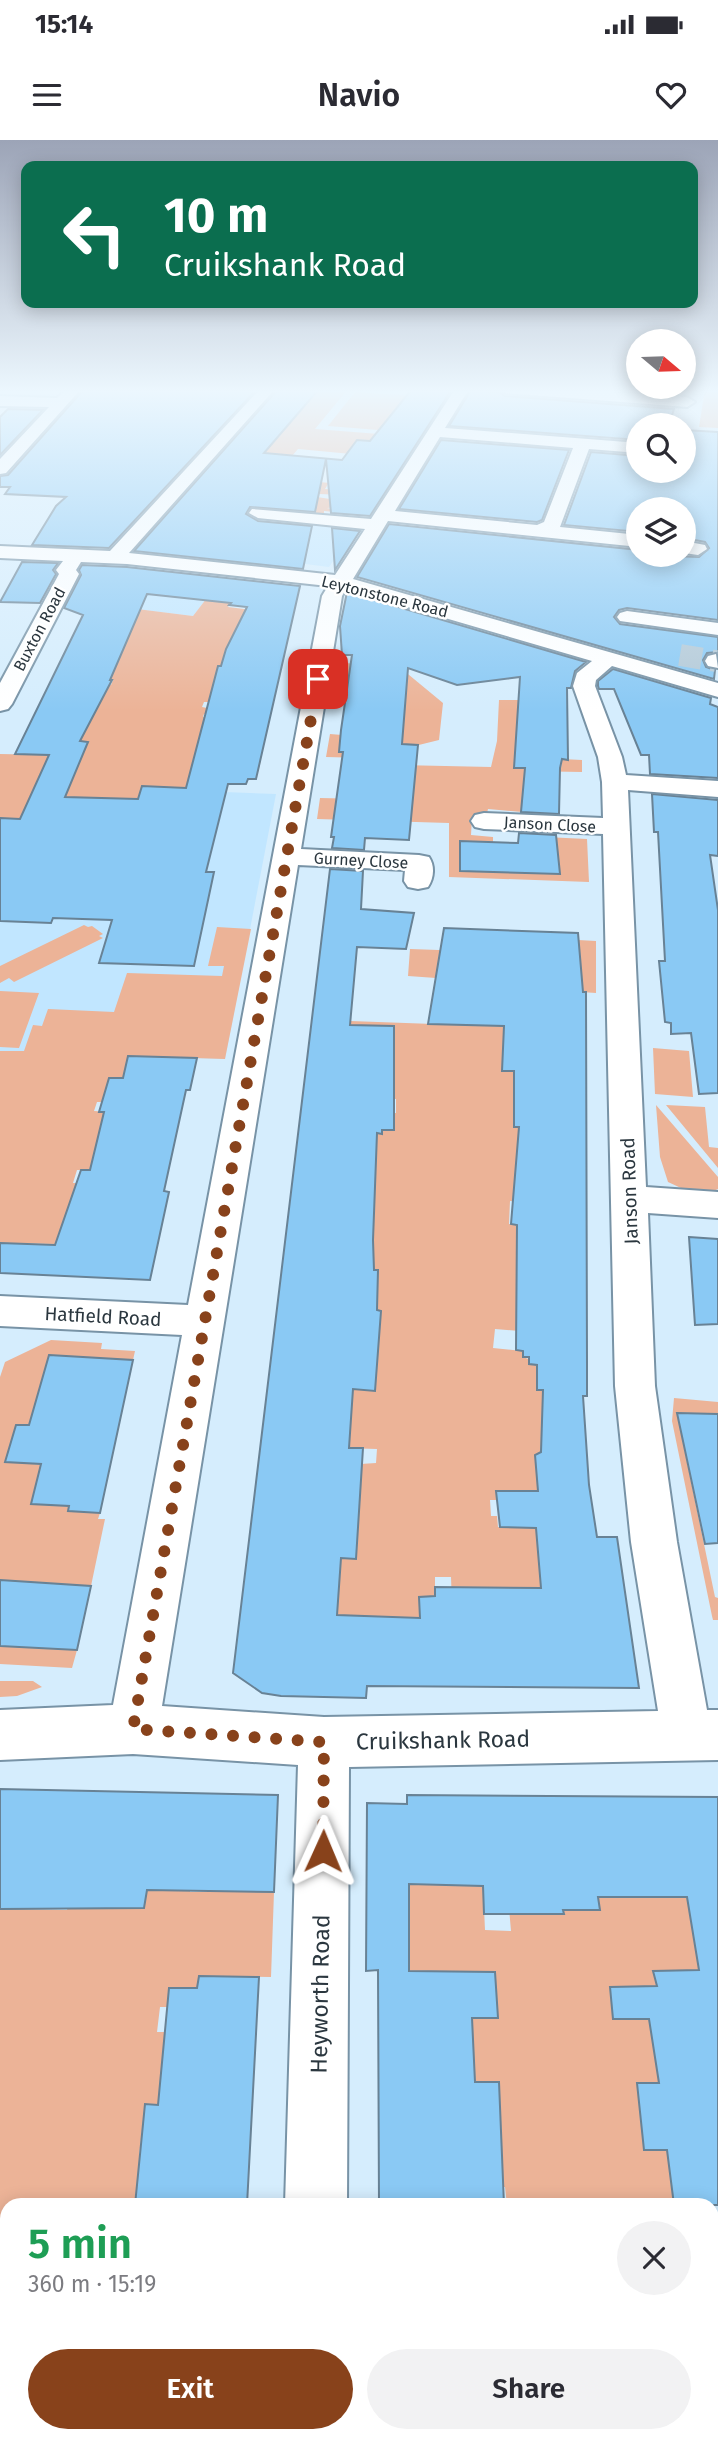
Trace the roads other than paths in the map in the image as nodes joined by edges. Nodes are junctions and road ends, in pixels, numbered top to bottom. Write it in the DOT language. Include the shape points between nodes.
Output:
graph roads {
  1 [pos="171,496"];
  2 [pos="396,496"];
  3 [pos="563,496"];
  4 [pos="258,513"];
  5 [pos="381,520"];
  6 [pos="544,530"];
  7 [pos="102,536"];
  8 [pos="132,539"];
  9 [pos="626,539"];
  10 [pos="0,552"];
  11 [pos="76,555"];
  12 [pos="115,557"];
  13 [pos="342,582"];
  14 [pos="627,617"];
  15 [pos="718,629"];
  16 [pos="654,647"];
  17 [pos="607,659"];
  18 [pos="716,676"];
  19 [pos="0,704"];
  20 [pos="615,782"];
  21 [pos="718,789"];
  22 [pos="484,821"];
  23 [pos="617,827"];
  24 [pos="286,856"];
  25 [pos="418,881"];
  26 [pos="630,1199"];
  27 [pos="718,1205"];
  28 [pos="0,1311"];
  29 [pos="206,1321"];
  30 [pos="133,1729"];
  31 [pos="0,1735"];
  32 [pos="702,1735"];
  33 [pos="324,1742"];
  34 [pos="316,2198"];
  1 -- 8 [label="street"];
  2 -- 5 [label="street"];
  3 -- 6 [label="street" via="552,525"];
  4 -- 5 [label="street"];
  5 -- 6 [label="street"];
  5 -- 13 [label="street"];
  6 -- 9 [label="street"];
  7 -- 8 [label="street"];
  8 -- 12 [label="street"];
  10 -- 11 [label="street, Leytonstone Road"];
  11 -- 12 [label="street, Leytonstone Road"];
  11 -- 19 [label="street, Buxton Road"];
  12 -- 13 [label="street, Leytonstone Road"];
  13 -- 17 [label="street, Leytonstone Road"];
  13 -- 24 [label="street" via="330,601"];
  14 -- 16 [label="street"];
  15 -- 16 [label="street"];
  16 -- 17 [label="street, Leytonstone Road"];
  16 -- 18 [label="street, Leytonstone Road"];
  17 -- 20 [label="street, Janson Road" via="585,678 584,686"];
  20 -- 21 [label="street"];
  20 -- 23 [label="street, Janson Road"];
  22 -- 23 [label="street, Janson Close"];
  23 -- 26 [label="street, Janson Road"];
  24 -- 25 [label="street, Gurney Close" via="419,863"];
  24 -- 29 [label="street"];
  26 -- 27 [label="street"];
  26 -- 32 [label="street, Janson Road" via="637,1413 654,1542"];
  28 -- 29 [label="street, Hatfield Road"];
  29 -- 30 [label="street"];
  30 -- 31 [label="street, Cruikshank Road"];
  30 -- 33 [label="street, Cruikshank Road"];
  32 -- 33 [label="street, Cruikshank Road"];
  33 -- 34 [label="street, Heyworth Road"];
}
